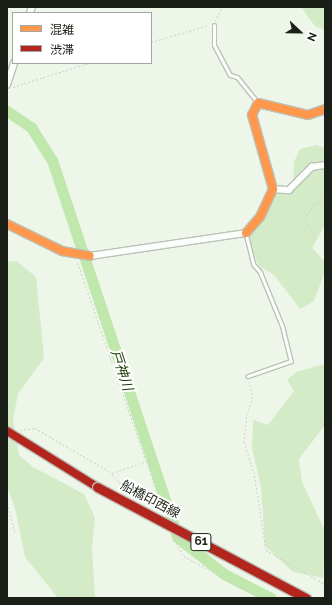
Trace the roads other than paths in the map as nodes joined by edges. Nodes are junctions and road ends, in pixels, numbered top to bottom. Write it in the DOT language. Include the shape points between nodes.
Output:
graph roads {
  1 [pos="214,25"];
  2 [pos="14,64"];
  3 [pos="7,86"];
  4 [pos="258,103"];
  5 [pos="325,109"];
  6 [pos="325,166"];
  7 [pos="273,189"];
  8 [pos="7,224"];
  9 [pos="246,233"];
  10 [pos="90,256"];
  11 [pos="248,376"];
  12 [pos="11,434"];
  13 [pos="306,598"];
  1 -- 4 [label="lane" via="214,45 230,75 237,77"];
  2 -- 3 [label="street"];
  4 -- 5 [label="main road" via="308,115"];
  4 -- 7 [label="main road" via="252,116"];
  6 -- 7 [label="street" via="312,167 289,190"];
  7 -- 9 [label="main road" via="260,217"];
  8 -- 10 [label="main road" via="52,247 76,255"];
  9 -- 10 [label="street"];
  9 -- 11 [label="lane" via="253,264 260,272 282,326 291,361"];
  12 -- 13 [label="main road, 船橋印西線 / 61, bridge" via="97,487"];
}
